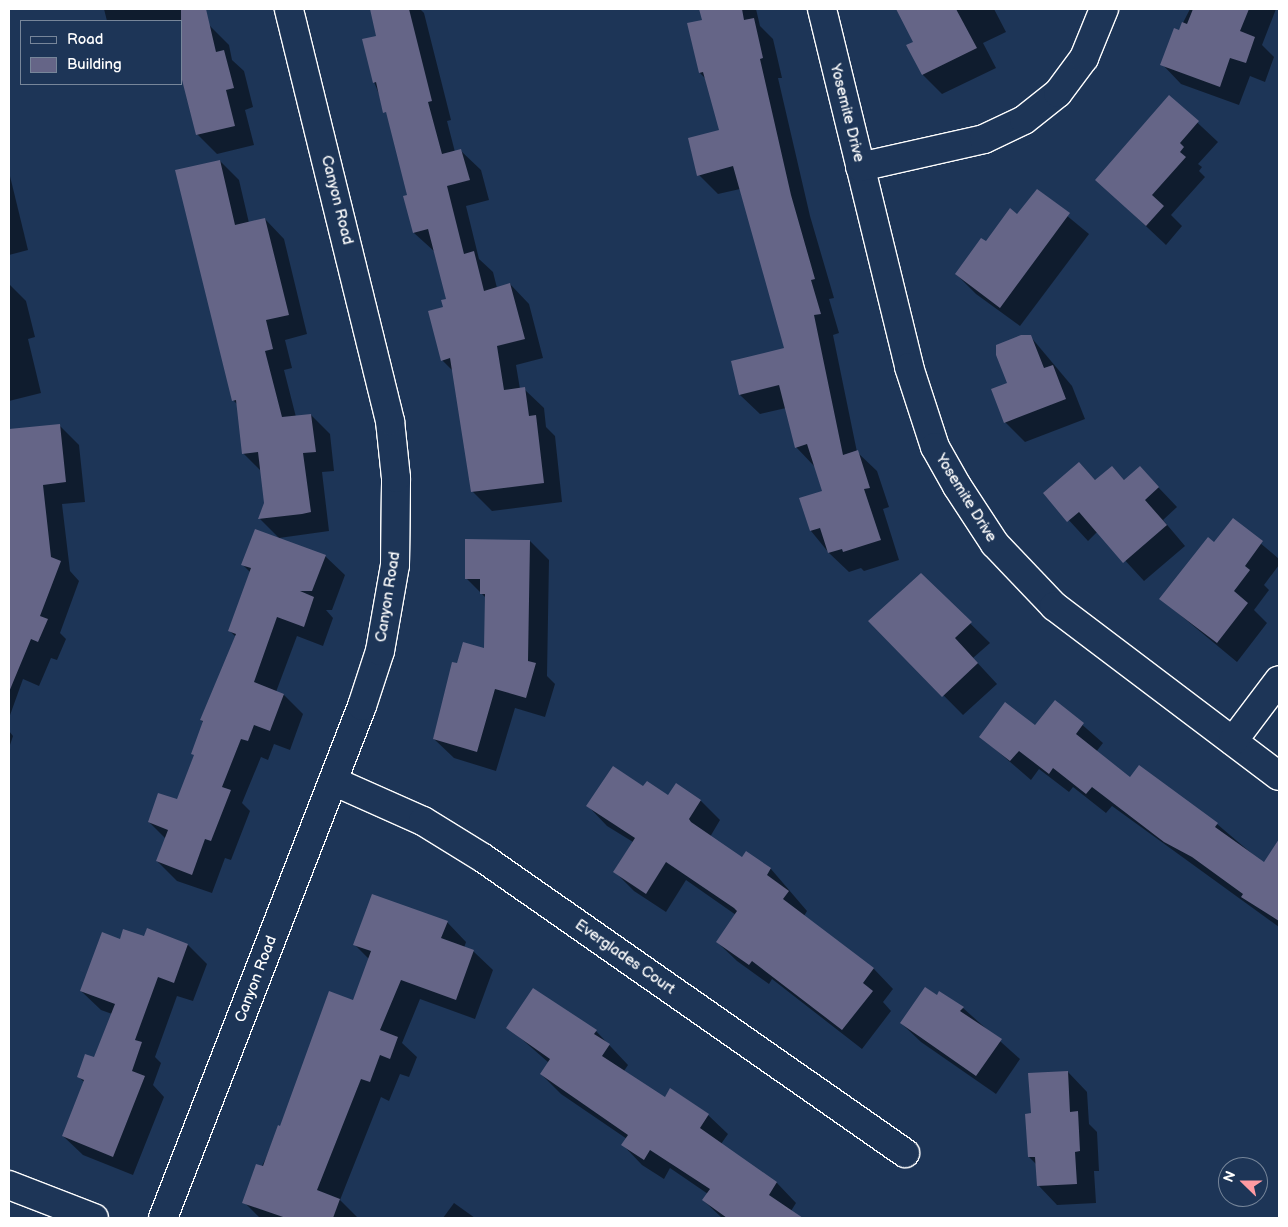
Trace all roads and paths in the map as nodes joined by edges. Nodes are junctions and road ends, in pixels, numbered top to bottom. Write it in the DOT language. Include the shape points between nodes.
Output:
graph roads {
  1 [pos="289,9"];
  2 [pos="822,9"];
  3 [pos="1104,9"];
  4 [pos="860,167"];
  5 [pos="1279,680"];
  6 [pos="1233,741"];
  7 [pos="1279,776"];
  8 [pos="333,781"];
  9 [pos="905,1153"];
  10 [pos="9,1185"];
  11 [pos="94,1218"];
  12 [pos="163,1218"];
  1 -- 8 [label="street, Canyon Road" via="384,392 396,478 397,536 386,622 362,706"];
  2 -- 4 [label="street, Yosemite Drive"];
  3 -- 4 [label="street" via="1084,58 1058,93 1024,120 984,139"];
  4 -- 6 [label="street, Yosemite Drive" via="917,395 935,447 979,522 1014,566 1054,606"];
  5 -- 6 [label="street"];
  6 -- 7 [label="street, Yosemite Drive"];
  8 -- 9 [label="street, Everglades Court" via="423,821 476,853"];
  8 -- 12 [label="street, Canyon Road"];
  10 -- 11 [label="street"];
}
